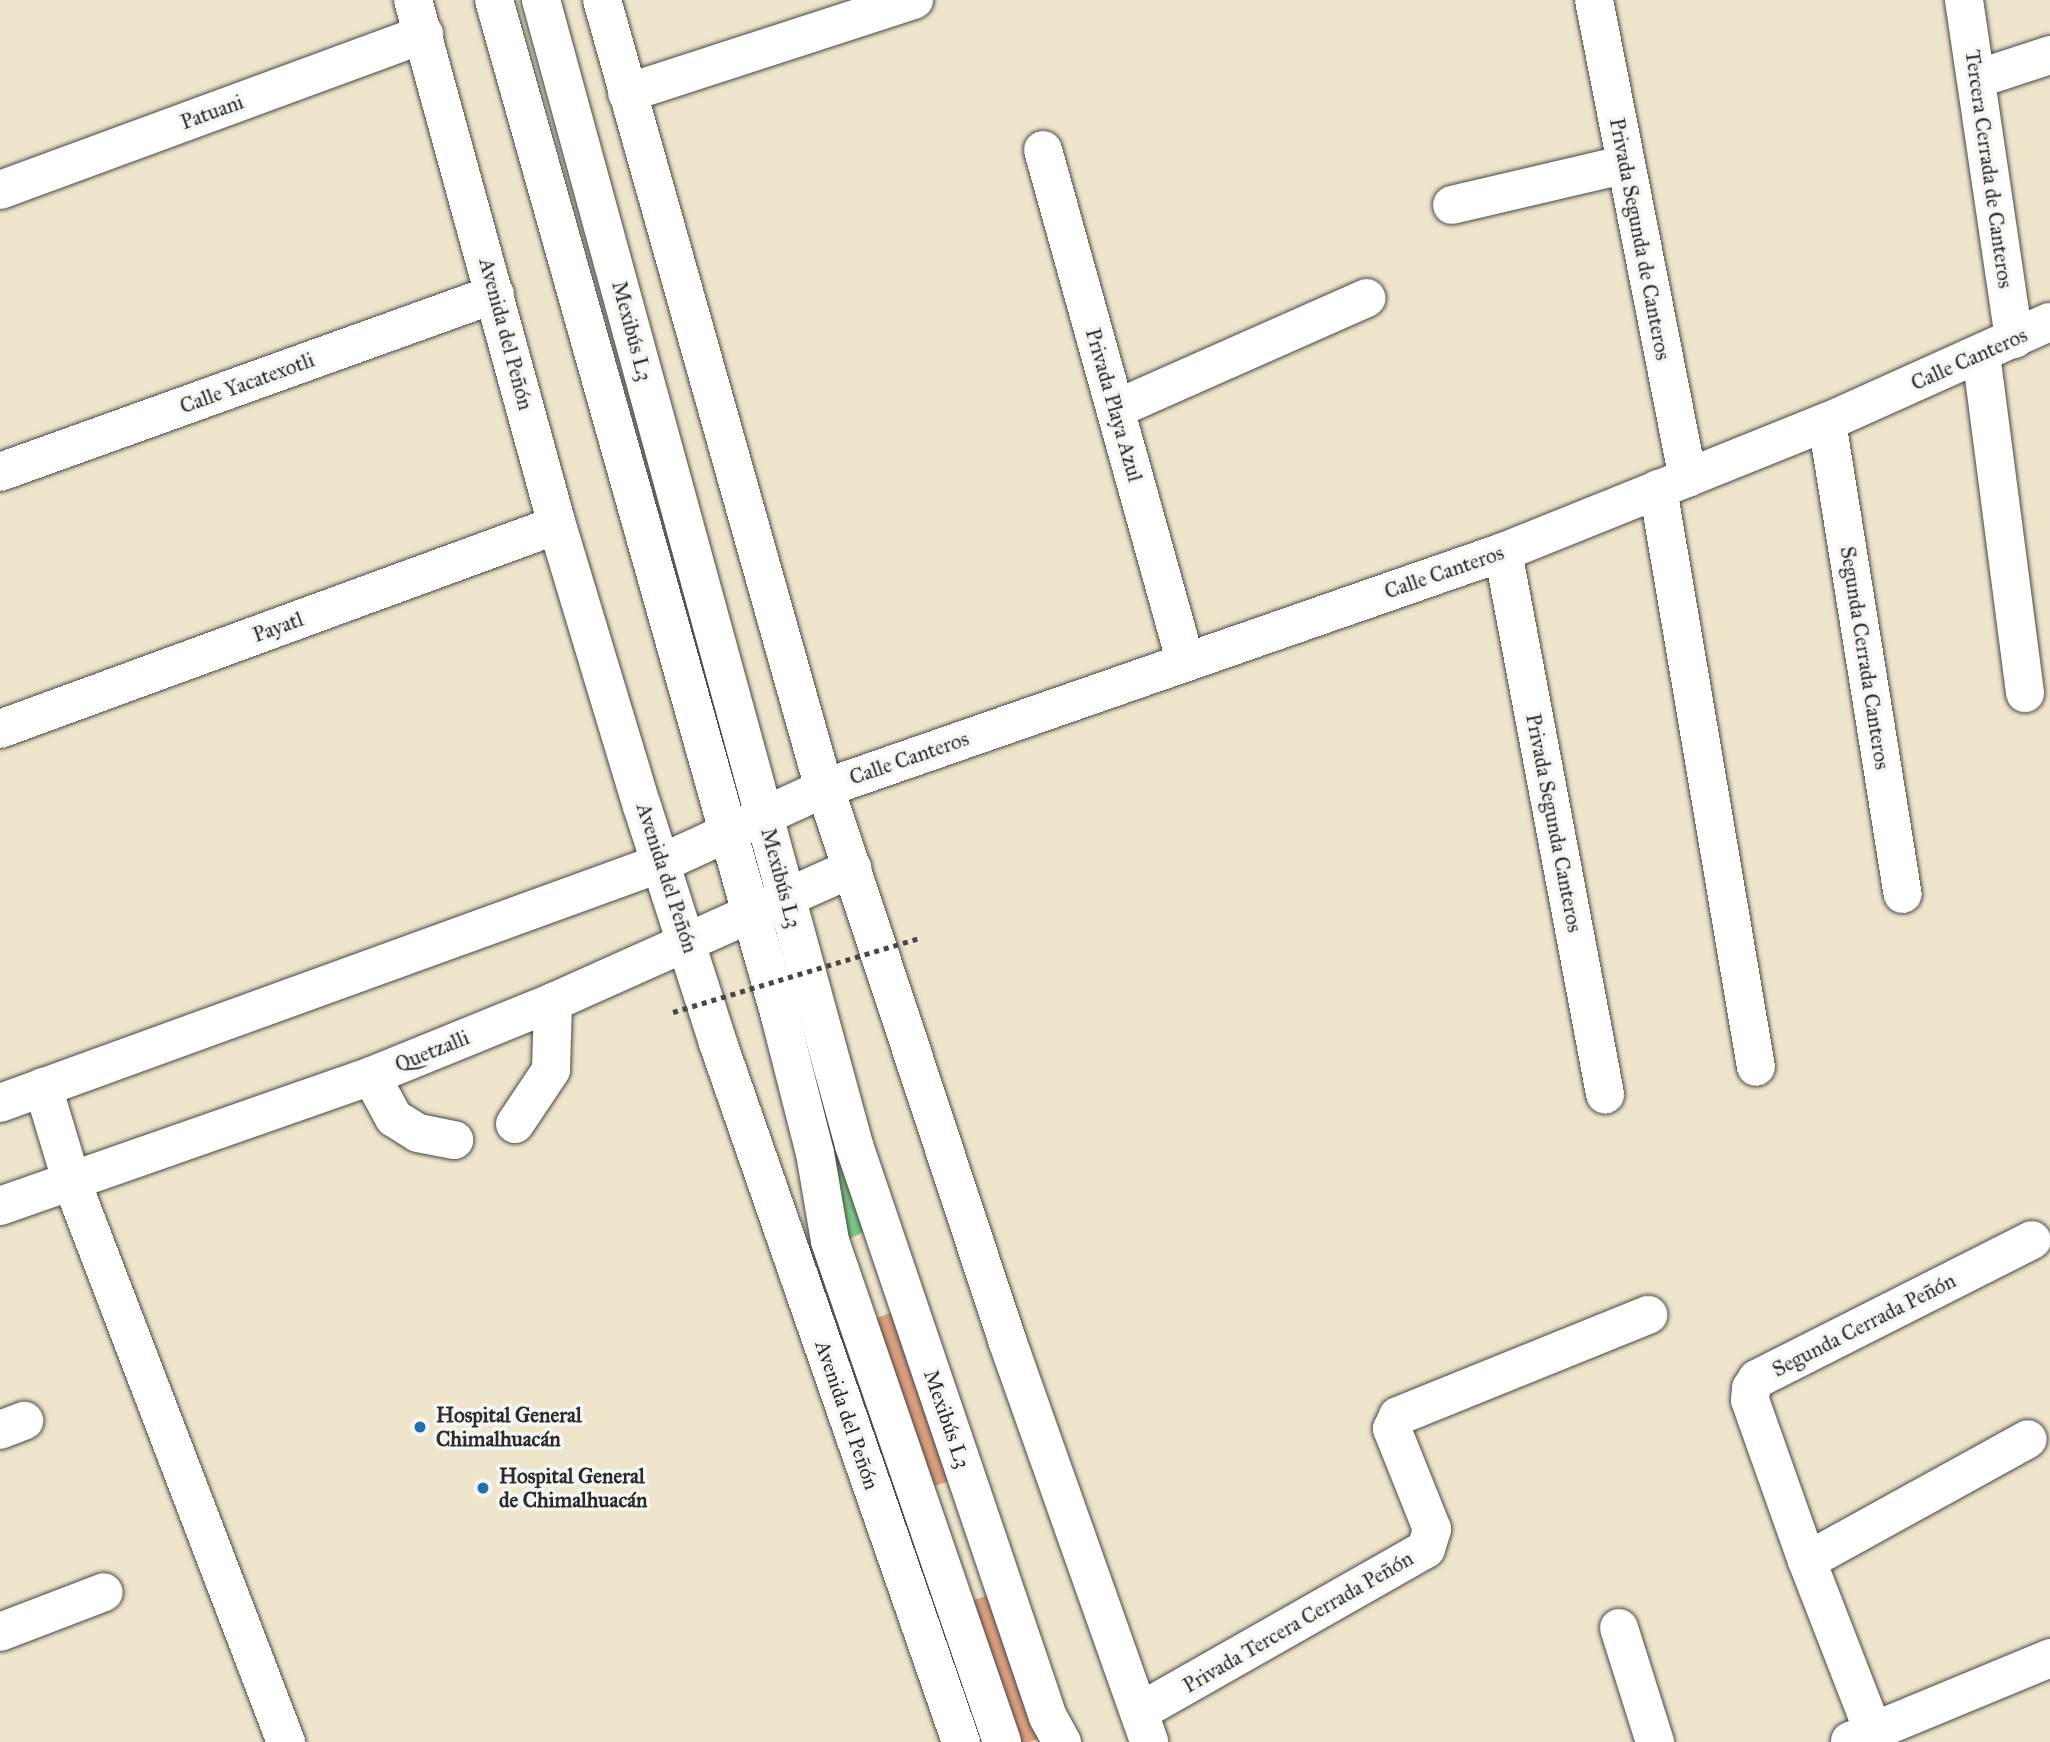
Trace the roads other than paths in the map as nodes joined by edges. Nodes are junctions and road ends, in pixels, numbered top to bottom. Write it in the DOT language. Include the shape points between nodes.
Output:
graph roads {
  1 [pos="494,0"];
  2 [pos="541,0"];
  3 [pos="602,0"];
  4 [pos="914,0"];
  5 [pos="1594,0"];
  6 [pos="1964,0"];
  7 [pos="419,17"];
  8 [pos="2050,55"];
  9 [pos="1977,79"];
  10 [pos="627,93"];
  11 [pos="1043,149"];
  12 [pos="1623,165"];
  13 [pos="0,190"];
  14 [pos="1452,205"];
  15 [pos="495,294"];
  16 [pos="1366,298"];
  17 [pos="2050,322"];
  18 [pos="1997,347"];
  19 [pos="1116,409"];
  20 [pos="1827,422"];
  21 [pos="0,472"];
  22 [pos="1673,483"];
  23 [pos="557,525"];
  24 [pos="1503,551"];
  25 [pos="1185,660"];
  26 [pos="2025,693"];
  27 [pos="0,729"];
  28 [pos="825,788"];
  29 [pos="763,814"];
  30 [pos="729,832"];
  31 [pos="664,862"];
  32 [pos="852,868"];
  33 [pos="1903,894"];
  34 [pos="788,897"];
  35 [pos="750,913"];
  36 [pos="689,943"];
  37 [pos="554,1002"];
  38 [pos="1756,1068"];
  39 [pos="371,1076"];
  40 [pos="43,1087"];
  41 [pos="1605,1094"];
  42 [pos="0,1103"];
  43 [pos="515,1124"];
  44 [pos="454,1140"];
  45 [pos="71,1180"];
  46 [pos="0,1206"];
  47 [pos="2032,1240"];
  48 [pos="1648,1315"];
  49 [pos="2028,1439"];
  50 [pos="1807,1562"];
  51 [pos="104,1592"];
  52 [pos="1619,1628"];
  53 [pos="0,1632"];
  54 [pos="2050,1658"];
  55 [pos="1144,1727"];
  56 [pos="1861,1737"];
  57 [pos="286,1742"];
  58 [pos="961,1742"];
  59 [pos="1002,1742"];
  60 [pos="1062,1742"];
  61 [pos="1655,1742"];
  1 -- 30 [label="street, Mexibús L3"];
  2 -- 29 [label="street, Mexibús L3"];
  3 -- 10 [label="street"];
  4 -- 10 [label="street"];
  5 -- 12 [label="street, Privada Segunda de Canteros"];
  6 -- 9 [label="street, Tercera Cerrada de Canteros"];
  7 -- 13 [label="street, Patuani"];
  7 -- 15 [label="street, Avenida del Peñón"];
  8 -- 9 [label="street"];
  9 -- 18 [label="street, Tercera Cerrada de Canteros"];
  10 -- 28 [label="street"];
  11 -- 19 [label="street, Privada Playa Azul"];
  12 -- 14 [label="street"];
  12 -- 22 [label="street, Privada Segunda de Canteros"];
  15 -- 21 [label="street, Calle Yacatexotli"];
  15 -- 23 [label="street, Avenida del Peñón"];
  16 -- 19 [label="street"];
  17 -- 18 [label="street, Calle Canteros"];
  18 -- 20 [label="street, Calle Canteros"];
  18 -- 26 [label="street, Tercera Cerrada de Canteros"];
  19 -- 25 [label="street, Privada Playa Azul"];
  20 -- 22 [label="street, Calle Canteros"];
  20 -- 33 [label="street, Segunda Cerrada Canteros"];
  22 -- 24 [label="street, Calle Canteros"];
  22 -- 38 [label="street, Privada Segunda de Canteros"];
  23 -- 27 [label="street, Payatl"];
  23 -- 31 [label="street, Avenida del Peñón"];
  24 -- 25 [label="street, Calle Canteros"];
  24 -- 41 [label="street, Privada Segunda Canteros"];
  25 -- 28 [label="street, Calle Canteros"];
  28 -- 29 [label="street, Calle Canteros"];
  28 -- 32 [label="street"];
  29 -- 30 [label="street, Calle Canteros"];
  29 -- 34 [label="street, Mexibús L3"];
  30 -- 31 [label="street, Calle Canteros"];
  30 -- 35 [label="street, Mexibús L3"];
  31 -- 36 [label="street, Avenida del Peñón"];
  31 -- 40 [label="street"];
  32 -- 34 [label="street, Quetzalli"];
  32 -- 55 [label="street" via="1007,1340"];
  34 -- 35 [label="street, Quetzalli"];
  34 -- 60 [label="street, Mexibús L3" via="854,1145 1044,1704"];
  35 -- 36 [label="street, Quetzalli"];
  35 -- 59 [label="street, Mexibús L3" via="815,1153 830,1241"];
  36 -- 37 [label="street, Quetzalli"];
  36 -- 58 [label="street, Avenida del Peñón" via="718,1043"];
  37 -- 39 [label="street, Quetzalli"];
  37 -- 43 [label="street" via="551,1070"];
  39 -- 44 [label="street" via="394,1118 418,1133"];
  39 -- 45 [label="street, Quetzalli"];
  40 -- 42 [label="street"];
  40 -- 45 [label="street"];
  45 -- 46 [label="street, Quetzalli"];
  45 -- 57 [label="street"];
  47 -- 50 [label="street, Segunda Cerrada Peñón" via="1753,1383 1751,1400"];
  48 -- 55 [label="street, Privada Tercera Cerrada Peñón" via="1398,1416 1392,1429 1432,1529 1426,1549"];
  49 -- 50 [label="street"];
  50 -- 56 [label="street, Segunda Cerrada Peñón"];
  51 -- 53 [label="street"];
  52 -- 61 [label="street"];
  54 -- 56 [label="street"];
}
